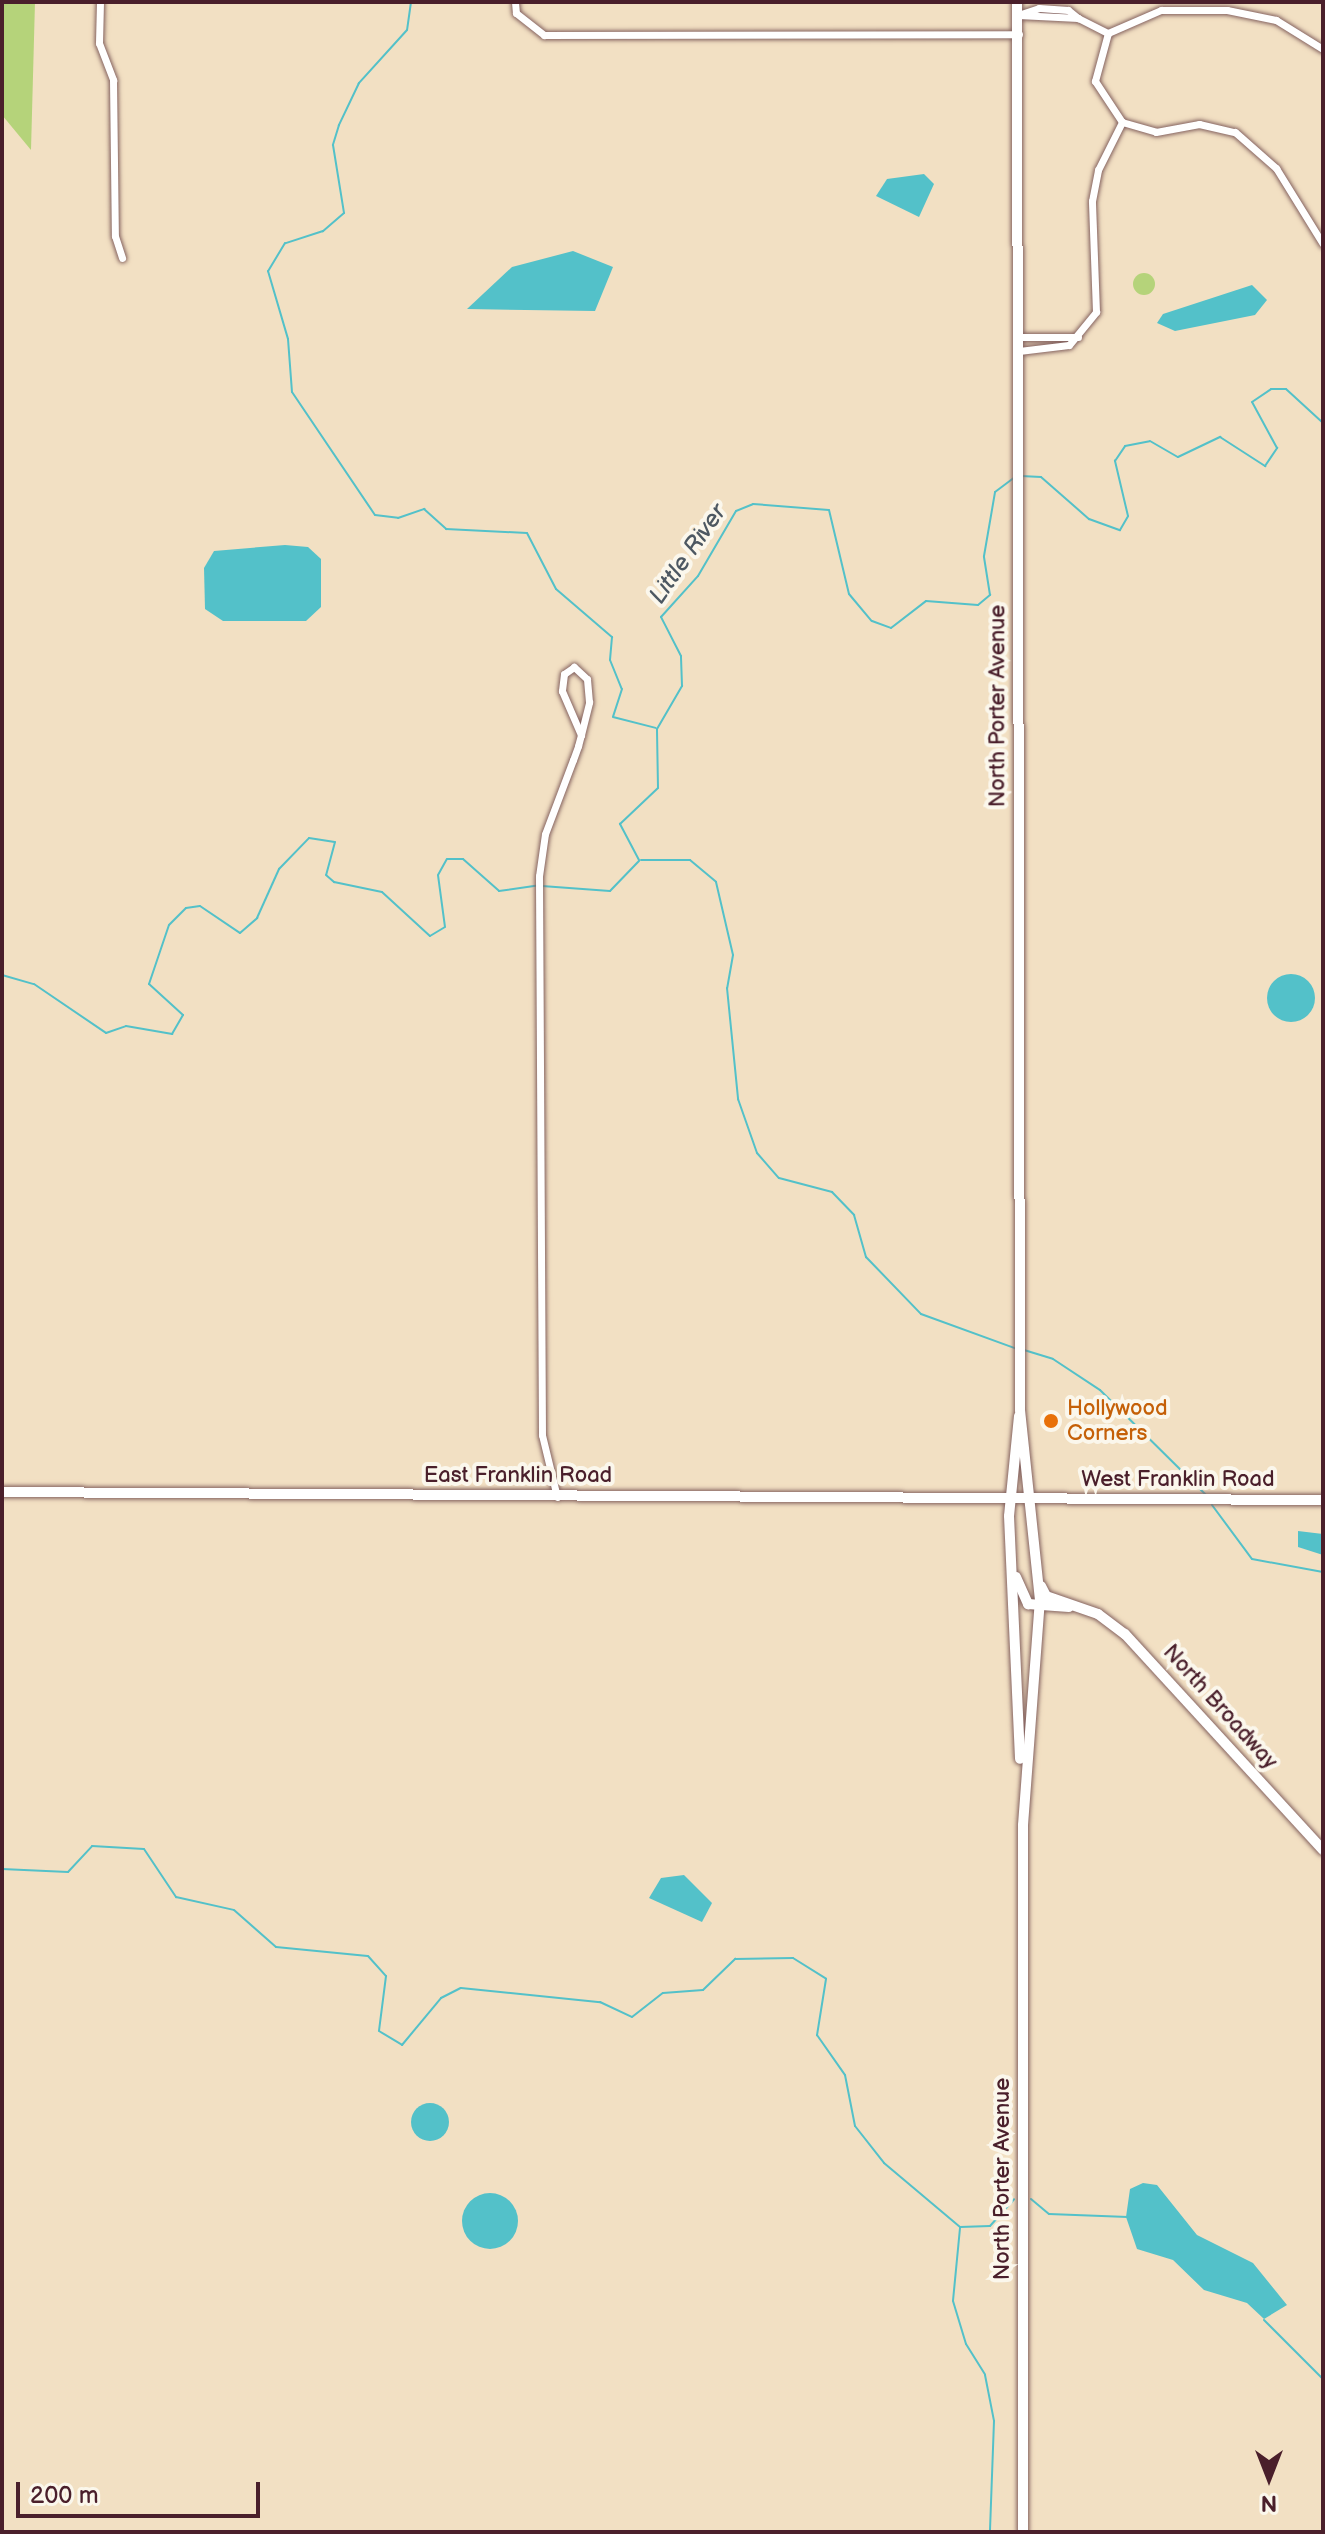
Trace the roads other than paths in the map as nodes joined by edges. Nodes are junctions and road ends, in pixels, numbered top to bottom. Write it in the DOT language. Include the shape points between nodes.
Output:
graph roads {
  1 [pos="100,2"];
  2 [pos="515,2"];
  3 [pos="1017,2"];
  4 [pos="1018,15"];
  5 [pos="1078,18"];
  6 [pos="1323,32"];
  7 [pos="1108,33"];
  8 [pos="1019,34"];
  9 [pos="1315,41"];
  10 [pos="1323,49"];
  11 [pos="1122,122"];
  12 [pos="1323,244"];
  13 [pos="122,258"];
  14 [pos="1019,337"];
  15 [pos="1080,337"];
  16 [pos="1019,351"];
  17 [pos="581,735"];
  18 [pos="1020,1410"];
  19 [pos="2,1492"];
  20 [pos="557,1497"];
  21 [pos="1009,1500"];
  22 [pos="1323,1500"];
  23 [pos="1033,1501"];
  24 [pos="1009,1548"];
  25 [pos="1040,1581"];
  26 [pos="1076,1606"];
  27 [pos="1040,1608"];
  28 [pos="1023,1825"];
  29 [pos="1323,1850"];
  30 [pos="1023,2532"];
  1 -- 13 [label="street" via="99,43 113,80 115,236"];
  2 -- 8 [label="street" via="516,13 544,35"];
  3 -- 4 [label="street, North Porter Avenue"];
  4 -- 5 [label="street"];
  4 -- 5 [label="street" via="1058,9"];
  4 -- 8 [label="street, North Porter Avenue"];
  5 -- 7 [label="street"];
  6 -- 9 [label="street"];
  7 -- 9 [label="street" via="1138,16 1190,8 1251,13"];
  7 -- 11 [label="street" via="1095,81"];
  8 -- 14 [label="street, North Porter Avenue"];
  9 -- 10 [label="street"];
  11 -- 12 [label="street" via="1141,131 1199,124 1235,132 1276,168"];
  11 -- 15 [label="street" via="1098,170 1092,201 1100,300"];
  14 -- 15 [label="street"];
  14 -- 16 [label="street, North Porter Avenue"];
  15 -- 16 [label="street" via="1048,350"];
  16 -- 18 [label="street, North Porter Avenue"];
  17 -- 17 [label="street" via="589,691 583,670 574,667 564,674 562,691"];
  17 -- 20 [label="street" via="545,834 539,876 542,1435"];
  18 -- 21 [label="street, North Porter Avenue"];
  18 -- 23 [label="street, North Porter Avenue"];
  19 -- 20 [label="street, East Franklin Road"];
  20 -- 21 [label="street, East Franklin Road"];
  21 -- 23 [label="street, East Franklin Road"];
  21 -- 24 [label="street, North Porter Avenue"];
  22 -- 23 [label="street, West Franklin Road"];
  23 -- 25 [label="street, North Porter Avenue"];
  24 -- 27 [label="street" via="1024,1601"];
  24 -- 28 [label="street, North Porter Avenue"];
  25 -- 26 [label="street, North Broadway" via="1046,1596"];
  25 -- 27 [label="street, North Porter Avenue"];
  26 -- 27 [label="street"];
  26 -- 29 [label="street, North Broadway" via="1125,1634"];
  27 -- 28 [label="street, North Porter Avenue"];
  28 -- 30 [label="street, North Porter Avenue"];
}
